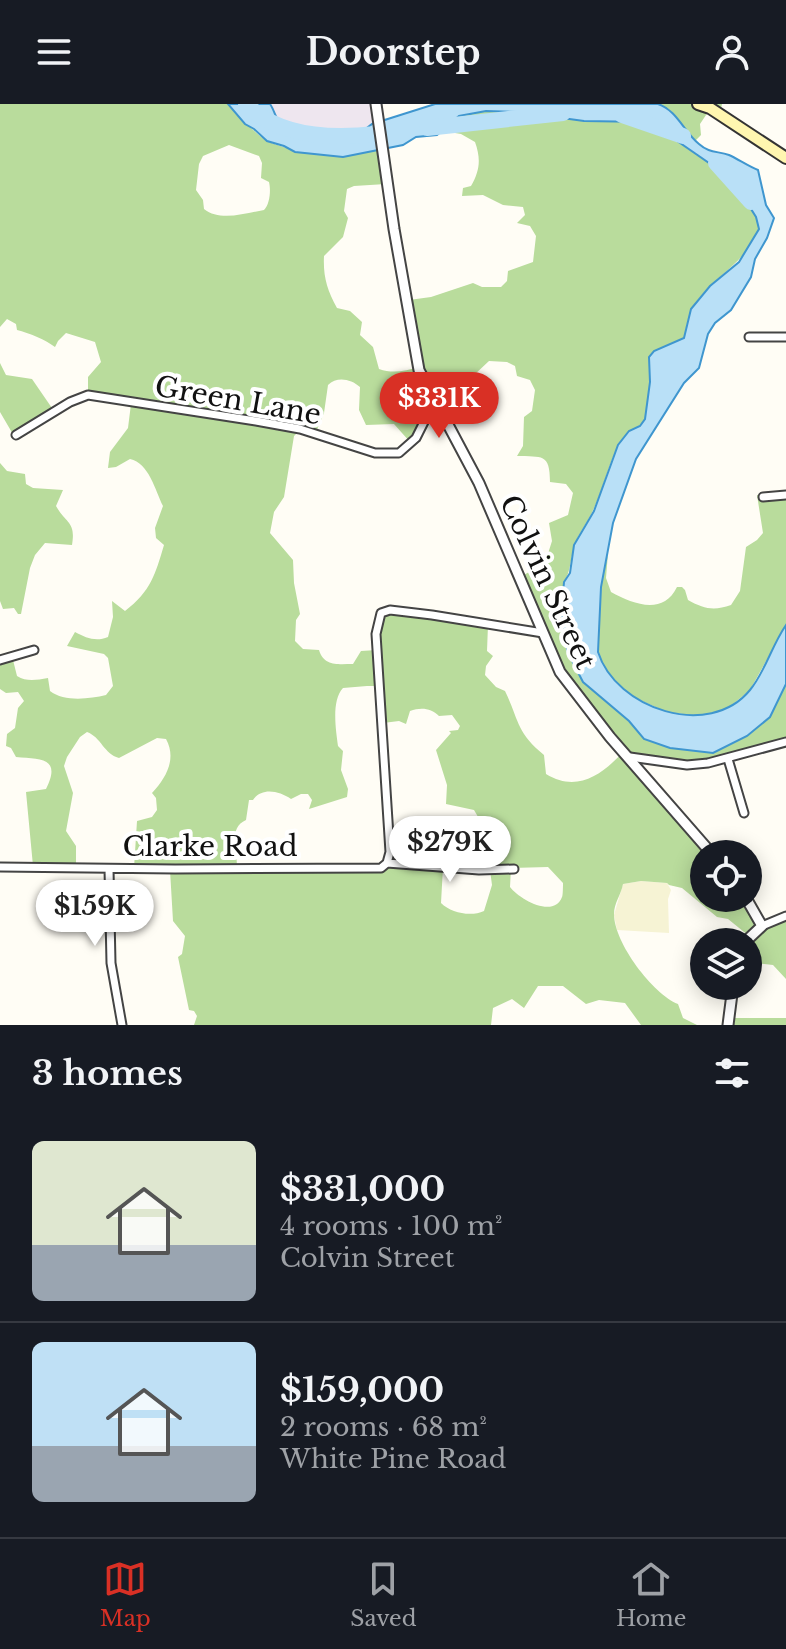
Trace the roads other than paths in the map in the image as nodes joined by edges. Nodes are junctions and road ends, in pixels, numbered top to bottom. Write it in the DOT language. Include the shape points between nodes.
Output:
graph roads {
  1 [pos="376,104"];
  2 [pos="698,104"];
  3 [pos="786,158"];
  4 [pos="749,337"];
  5 [pos="786,337"];
  6 [pos="434,402"];
  7 [pos="16,435"];
  8 [pos="786,495"];
  9 [pos="763,497"];
  10 [pos="543,633"];
  11 [pos="34,650"];
  12 [pos="0,660"];
  13 [pos="786,742"];
  14 [pos="630,757"];
  15 [pos="728,759"];
  16 [pos="744,813"];
  17 [pos="700,840"];
  18 [pos="387,863"];
  19 [pos="0,867"];
  20 [pos="109,869"];
  21 [pos="514,869"];
  22 [pos="754,912"];
  23 [pos="786,916"];
  24 [pos="762,926"];
  25 [pos="731,1000"];
  26 [pos="122,1025"];
  27 [pos="728,1025"];
  1 -- 6 [label="street, Colvin Street" via="419,370"];
  2 -- 3 [label="main road"];
  4 -- 5 [label="street"];
  6 -- 7 [label="street, Green Lane" via="416,438 399,453 375,453 300,429 88,395"];
  6 -- 10 [label="street, Colvin Street" via="463,450"];
  8 -- 9 [label="street"];
  10 -- 14 [label="street, Colvin Street" via="560,672"];
  10 -- 18 [label="street" via="432,615 381,613 376,634"];
  11 -- 12 [label="street"];
  13 -- 15 [label="street"];
  14 -- 15 [label="street" via="687,765"];
  14 -- 17 [label="street, Colvin Street"];
  15 -- 16 [label="street"];
  18 -- 20 [label="street, Clarke Road" via="365,869"];
  18 -- 21 [label="street, Clarke Road"];
  19 -- 20 [label="street, Clarke Road"];
  20 -- 26 [label="street" via="111,963"];
  22 -- 24 [label="street"];
  23 -- 24 [label="street"];
  25 -- 27 [label="street"];
}
